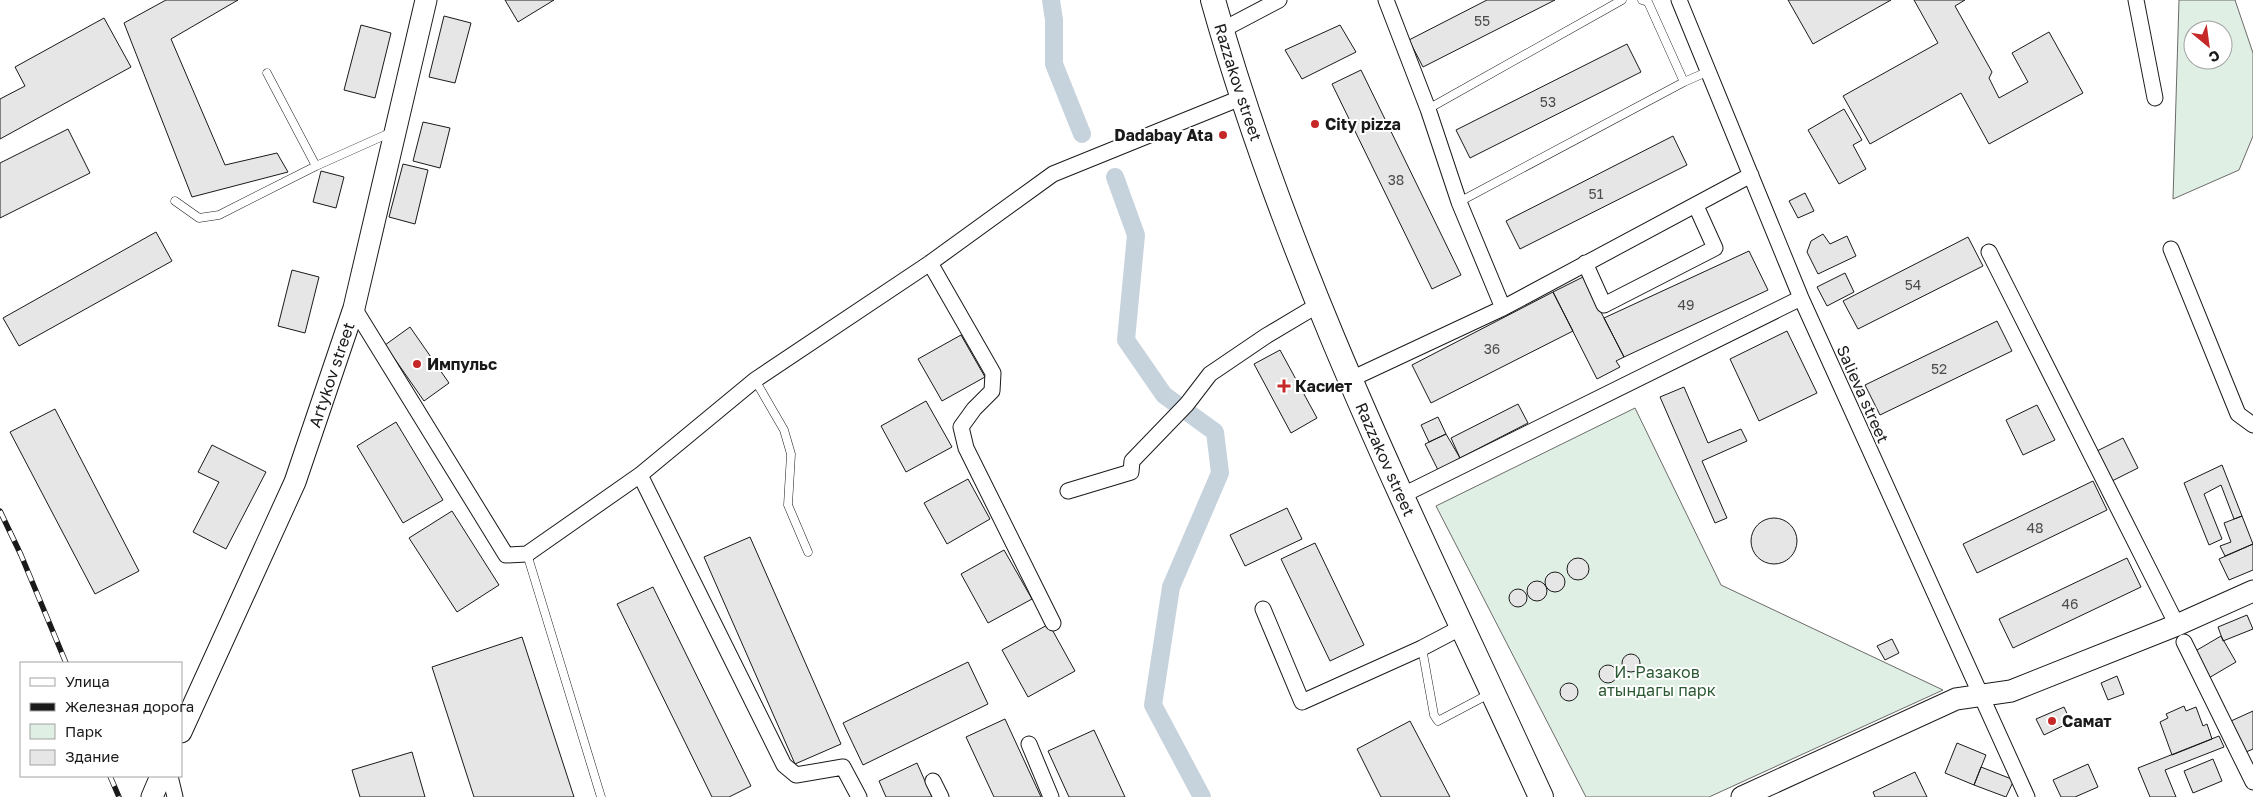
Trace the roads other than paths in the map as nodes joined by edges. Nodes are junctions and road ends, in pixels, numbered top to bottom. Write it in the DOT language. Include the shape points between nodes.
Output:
graph roads {
  1 [pos="426,0"];
  2 [pos="1213,0"];
  3 [pos="1279,0"];
  4 [pos="1386,0"];
  5 [pos="1622,0"];
  6 [pos="1642,0"];
  7 [pos="1679,0"];
  8 [pos="2136,0"];
  9 [pos="1222,30"];
  10 [pos="267,72"];
  11 [pos="1709,72"];
  12 [pos="1684,82"];
  13 [pos="1243,97"];
  14 [pos="2155,98"];
  15 [pos="1428,109"];
  16 [pos="394,132"];
  17 [pos="316,166"];
  18 [pos="1751,175"];
  19 [pos="175,201"];
  20 [pos="1459,202"];
  21 [pos="1696,206"];
  22 [pos="2171,249"];
  23 [pos="1989,252"];
  24 [pos="930,263"];
  25 [pos="1585,263"];
  26 [pos="1801,298"];
  27 [pos="1318,305"];
  28 [pos="354,308"];
  29 [pos="1503,308"];
  30 [pos="755,380"];
  31 [pos="1350,380"];
  32 [pos="2253,425"];
  33 [pos="640,475"];
  34 [pos="1068,491"];
  35 [pos="1401,496"];
  36 [pos="808,552"];
  37 [pos="527,554"];
  38 [pos="2253,591"];
  39 [pos="1263,609"];
  40 [pos="1053,623"];
  41 [pos="1462,627"];
  42 [pos="2181,634"];
  43 [pos="1422,648"];
  44 [pos="1493,692"];
  45 [pos="1980,694"];
  46 [pos="182,730"];
  47 [pos="1029,744"];
  48 [pos="161,777"];
  49 [pos="170,777"];
  50 [pos="934,781"];
  51 [pos="2253,782"];
  52 [pos="152,797"];
  53 [pos="175,797"];
  54 [pos="601,797"];
  55 [pos="859,797"];
  56 [pos="942,797"];
  57 [pos="1051,797"];
  58 [pos="1541,797"];
  59 [pos="1742,797"];
  60 [pos="2027,797"];
  1 -- 16 [label="main road, Artykov street"];
  2 -- 9 [label="main road, Razzakov street"];
  3 -- 9 [label="street"];
  4 -- 15 [label="street"];
  5 -- 15 [label="lane"];
  6 -- 12 [label="lane" via="1648,2"];
  7 -- 11 [label="street, Salieva street"];
  8 -- 14 [label="street"];
  9 -- 13 [label="main road, Razzakov street"];
  10 -- 17 [label="lane"];
  11 -- 12 [label="lane"];
  11 -- 18 [label="street, Salieva street"];
  12 -- 20 [label="lane"];
  13 -- 24 [label="street" via="1053,174"];
  13 -- 27 [label="main road, Razzakov street" via="1281,210"];
  15 -- 20 [label="street"];
  16 -- 17 [label="lane"];
  16 -- 28 [label="main road, Artykov street"];
  17 -- 19 [label="lane" via="219,215 199,218"];
  18 -- 21 [label="street"];
  18 -- 26 [label="street, Salieva street"];
  20 -- 29 [label="street"];
  21 -- 25 [label="street"];
  21 -- 25 [label="street" via="1716,248 1604,305"];
  22 -- 32 [label="street" via="2238,414"];
  23 -- 42 [label="street"];
  24 -- 30 [label="street"];
  24 -- 40 [label="street" via="993,373 992,391 960,427 966,448"];
  25 -- 29 [label="street"];
  26 -- 35 [label="street"];
  26 -- 45 [label="street, Salieva street"];
  27 -- 31 [label="main road, Razzakov street"];
  27 -- 34 [label="street" via="1210,374 1182,410 1132,461 1131,472"];
  28 -- 37 [label="street" via="506,554"];
  28 -- 46 [label="main road, Artykov street" via="295,482"];
  29 -- 31 [label="street"];
  30 -- 33 [label="street"];
  30 -- 36 [label="lane" via="784,430 790,454 788,505"];
  31 -- 35 [label="main road, Razzakov street"];
  33 -- 37 [label="street"];
  33 -- 55 [label="street" via="784,765 796,775 843,768"];
  35 -- 41 [label="main road, Razzakov street"];
  37 -- 54 [label="lane"];
  38 -- 42 [label="main road"];
  39 -- 43 [label="street" via="1302,702"];
  41 -- 43 [label="street"];
  41 -- 44 [label="main road, Razzakov street"];
  42 -- 45 [label="main road" via="2010,691"];
  42 -- 51 [label="street"];
  43 -- 44 [label="lane" via="1434,715 1438,721"];
  44 -- 58 [label="main road, Razzakov street"];
  45 -- 59 [label="main road" via="1956,699"];
  45 -- 60 [label="street, Salieva street"];
  47 -- 57 [label="street"];
  48 -- 52 [label="main road"];
  49 -- 53 [label="street"];
  50 -- 56 [label="street"];
}
